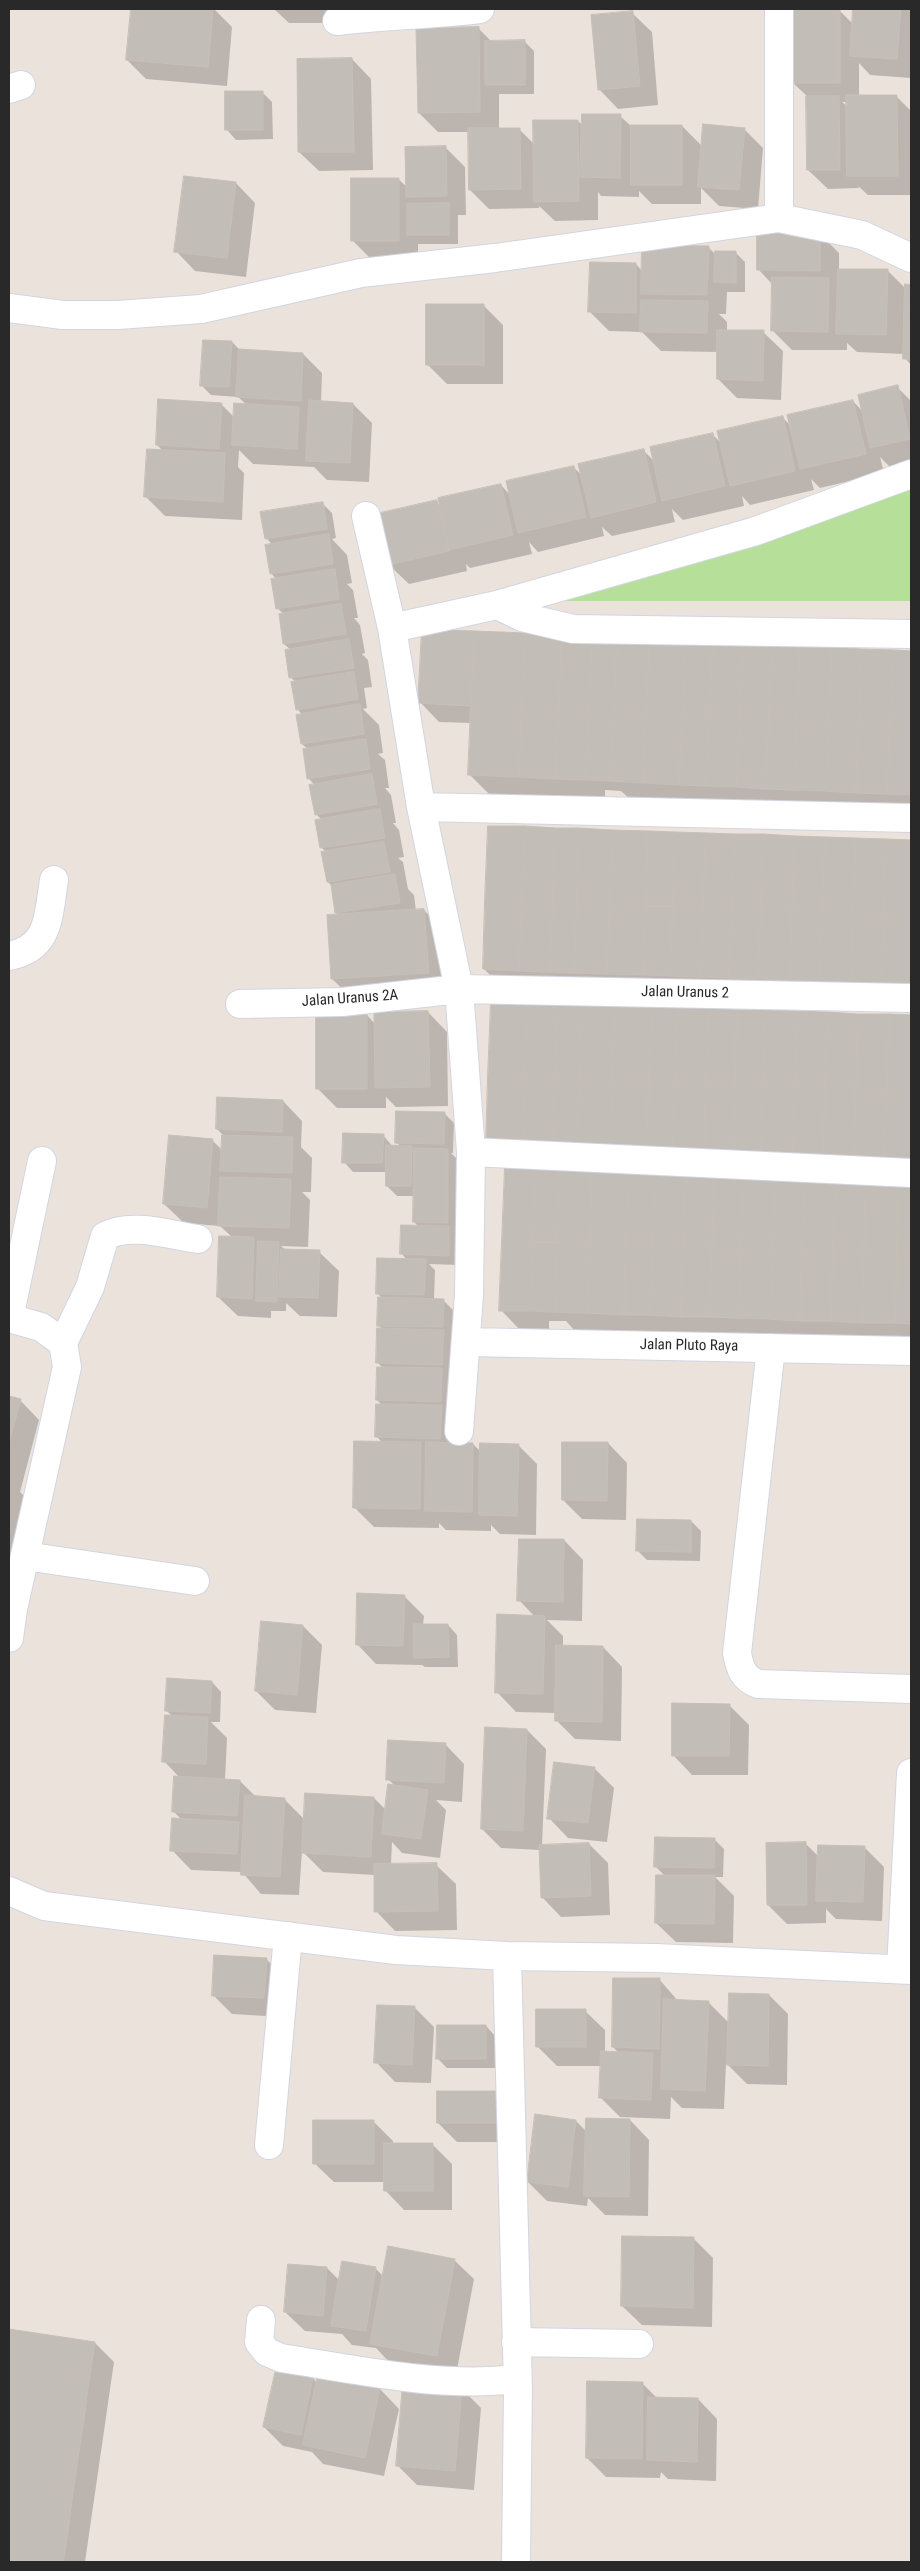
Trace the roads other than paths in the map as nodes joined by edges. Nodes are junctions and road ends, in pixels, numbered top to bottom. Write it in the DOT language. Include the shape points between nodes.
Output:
graph roads {
  1 [pos="480,9"];
  2 [pos="779,9"];
  3 [pos="337,22"];
  4 [pos="779,218"];
  5 [pos="911,258"];
  6 [pos="9,308"];
  7 [pos="911,474"];
  8 [pos="366,516"];
  9 [pos="497,605"];
  10 [pos="392,628"];
  11 [pos="911,634"];
  12 [pos="421,806"];
  13 [pos="911,818"];
  14 [pos="54,880"];
  15 [pos="9,956"];
  16 [pos="460,989"];
  17 [pos="911,998"];
  18 [pos="240,1004"];
  19 [pos="471,1152"];
  20 [pos="42,1161"];
  21 [pos="911,1173"];
  22 [pos="198,1239"];
  23 [pos="468,1342"];
  24 [pos="63,1343"];
  25 [pos="770,1348"];
  26 [pos="911,1351"];
  27 [pos="460,1431"];
  28 [pos="25,1556"];
  29 [pos="195,1581"];
  30 [pos="11,1609"];
  31 [pos="9,1638"];
  32 [pos="911,1689"];
  33 [pos="911,1774"];
  34 [pos="9,1891"];
  35 [pos="288,1936"];
  36 [pos="507,1956"];
  37 [pos="906,1970"];
  38 [pos="269,2145"];
  39 [pos="261,2320"];
  40 [pos="516,2342"];
  41 [pos="639,2344"];
  42 [pos="517,2379"];
  43 [pos="516,2562"];
  1 -- 3 [label="street"];
  2 -- 4 [label="street"];
  4 -- 5 [label="street" via="862,235"];
  4 -- 6 [label="street" via="495,258 361,272 201,309 63,315"];
  7 -- 9 [label="street" via="756,531"];
  8 -- 10 [label="street"];
  9 -- 10 [label="street"];
  9 -- 11 [label="street" via="522,617 573,628"];
  10 -- 12 [label="street"];
  12 -- 13 [label="street"];
  12 -- 16 [label="street"];
  14 -- 15 [label="street" via="45,930 39,942"];
  16 -- 17 [label="street, Jalan Uranus 2"];
  16 -- 18 [label="street, Jalan Uranus 2A" via="342,1002"];
  16 -- 19 [label="street"];
  19 -- 21 [label="street"];
  19 -- 23 [label="street"];
  20 -- 24 [label="street" via="9,1318 41,1327"];
  22 -- 24 [label="street" via="129,1229 105,1236 90,1288"];
  23 -- 25 [label="street, Jalan Pluto Raya"];
  23 -- 27 [label="street"];
  24 -- 28 [label="street" via="67,1366"];
  25 -- 26 [label="street, Jalan Pluto Raya"];
  25 -- 32 [label="street" via="737,1653 740,1667 747,1679 758,1684"];
  28 -- 29 [label="street"];
  28 -- 30 [label="street"];
  30 -- 31 [label="street"];
  33 -- 37 [label="street"];
  34 -- 35 [label="street" via="44,1906"];
  35 -- 36 [label="street" via="396,1950"];
  35 -- 38 [label="street"];
  36 -- 37 [label="street" via="656,1958"];
  36 -- 40 [label="street"];
  39 -- 42 [label="street" via="259,2342 267,2352 281,2358 401,2378 471,2382"];
  40 -- 41 [label="street"];
  40 -- 42 [label="street"];
  42 -- 43 [label="street"];
}
